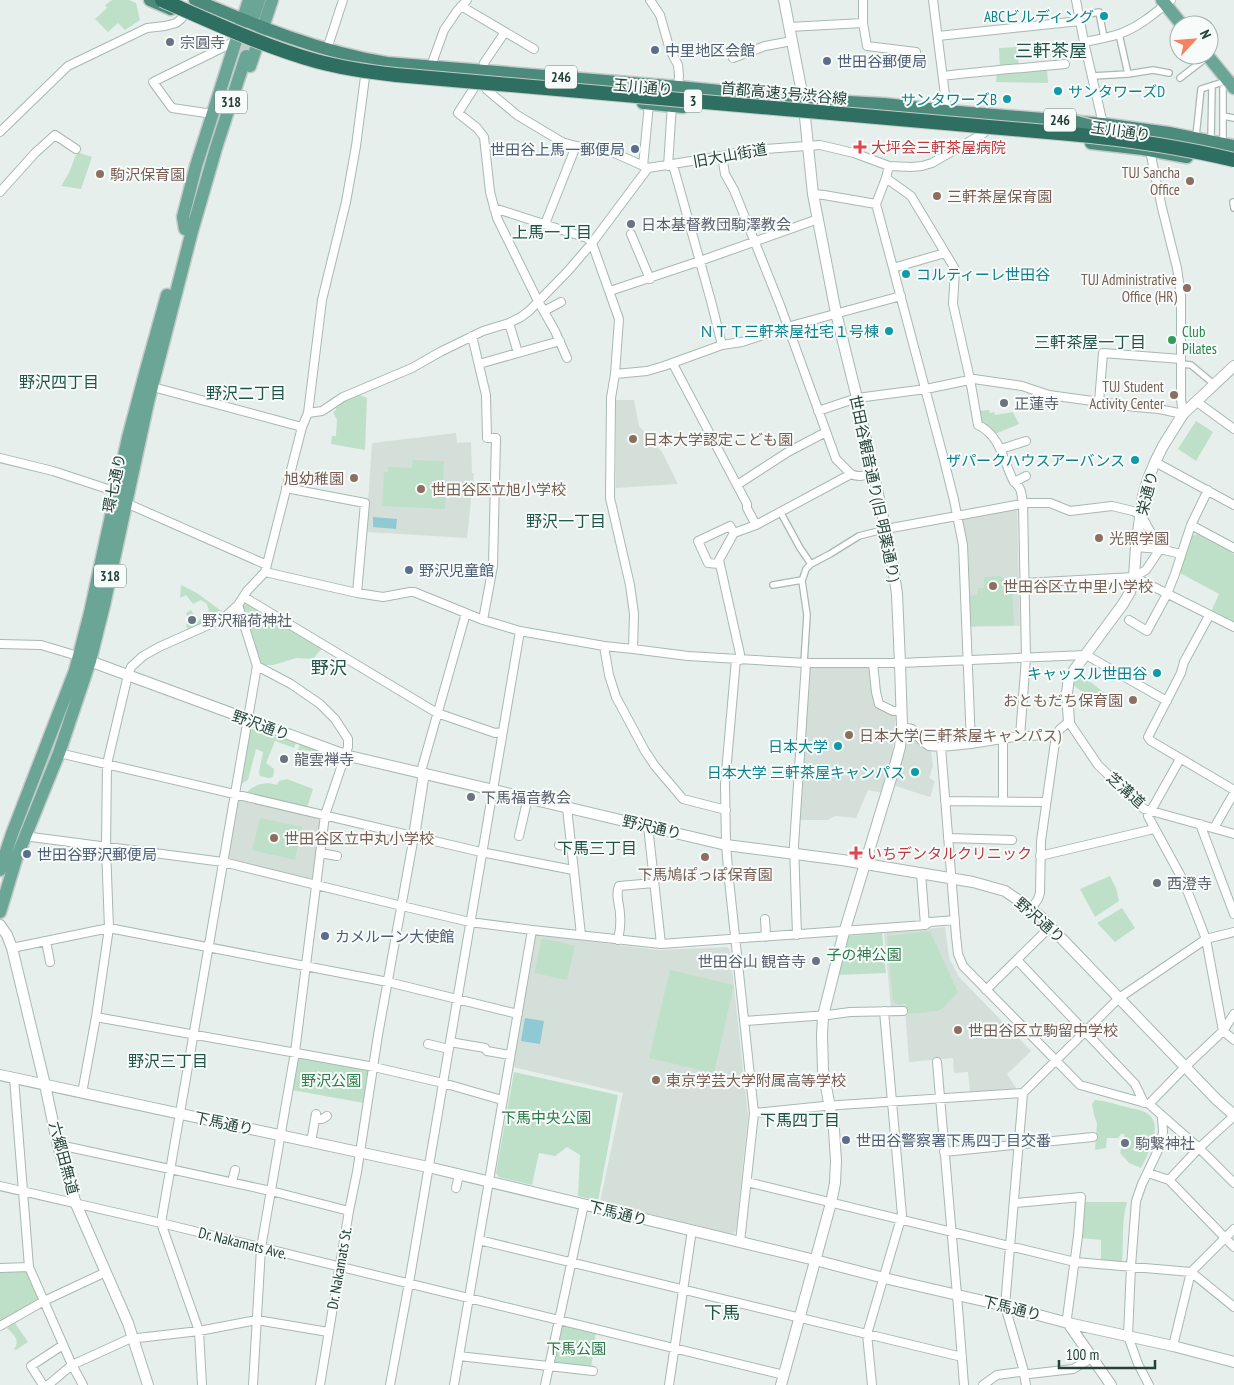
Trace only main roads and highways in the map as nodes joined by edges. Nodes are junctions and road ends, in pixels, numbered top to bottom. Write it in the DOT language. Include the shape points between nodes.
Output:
graph roads {
  1 [pos="150,0"];
  2 [pos="162,0"];
  3 [pos="183,0"];
  4 [pos="195,0"];
  5 [pos="250,0"];
  6 [pos="259,0"];
  7 [pos="266,0"];
  8 [pos="272,0"];
  9 [pos="1166,2"];
  10 [pos="1175,15"];
  11 [pos="255,20"];
  12 [pos="236,40"];
  13 [pos="256,47"];
  14 [pos="243,55"];
  15 [pos="1211,65"];
  16 [pos="1228,83"];
  17 [pos="1073,121"];
  18 [pos="1229,144"];
  19 [pos="1234,153"];
  20 [pos="1234,160"];
  21 [pos="1234,166"];
  22 [pos="188,230"];
  23 [pos="147,386"];
  24 [pos="84,659"];
  25 [pos="0,870"];
  26 [pos="0,912"];
  1 -- 12 [label="highway, 玉川通り / 246"];
  2 -- 20 [label="highway, 首都高速3号渋谷線 / 3, bridge" via="290,52 365,72 1070,134"];
  3 -- 19 [label="highway, 首都高速3号渋谷線 / 3, bridge" via="292,44 366,63 1073,126 1143,135"];
  4 -- 11 [label="highway, 玉川通り / 246"];
  5 -- 11 [label="main road"];
  6 -- 11 [label="main road"];
  7 -- 11 [label="main road"];
  8 -- 11 [label="main road"];
  9 -- 10 [label="main road"];
  11 -- 12 [label="main road"];
  11 -- 13 [label="main road"];
  11 -- 17 [label="highway, 玉川通り / 246" via="329,50 387,63"];
  12 -- 13 [label="highway, 玉川通り / 246"];
  12 -- 22 [label="main road" via="198,158 183,217"];
  13 -- 21 [label="highway, 玉川通り / 246" via="365,77 418,84 1064,139"];
  13 -- 22 [label="main road" via="200,222"];
  14 -- 22 [label="main road, 環七通り / 318"];
  15 -- 16 [label="main road"];
  17 -- 18 [label="highway, 玉川通り / 246"];
  17 -- 19 [label="highway, 246, bridge" via="1113,132"];
  22 -- 23 [label="main road, 環七通り / 318"];
  23 -- 24 [label="main road, 環七通り / 318" via="142,426 104,604"];
  23 -- 24 [label="main road, 環七通り / 318" via="128,438 90,612"];
  24 -- 25 [label="main road, 環七通り / 318" via="75,671"];
  24 -- 26 [label="main road, 環七通り / 318" via="59,753 24,836"];
}
